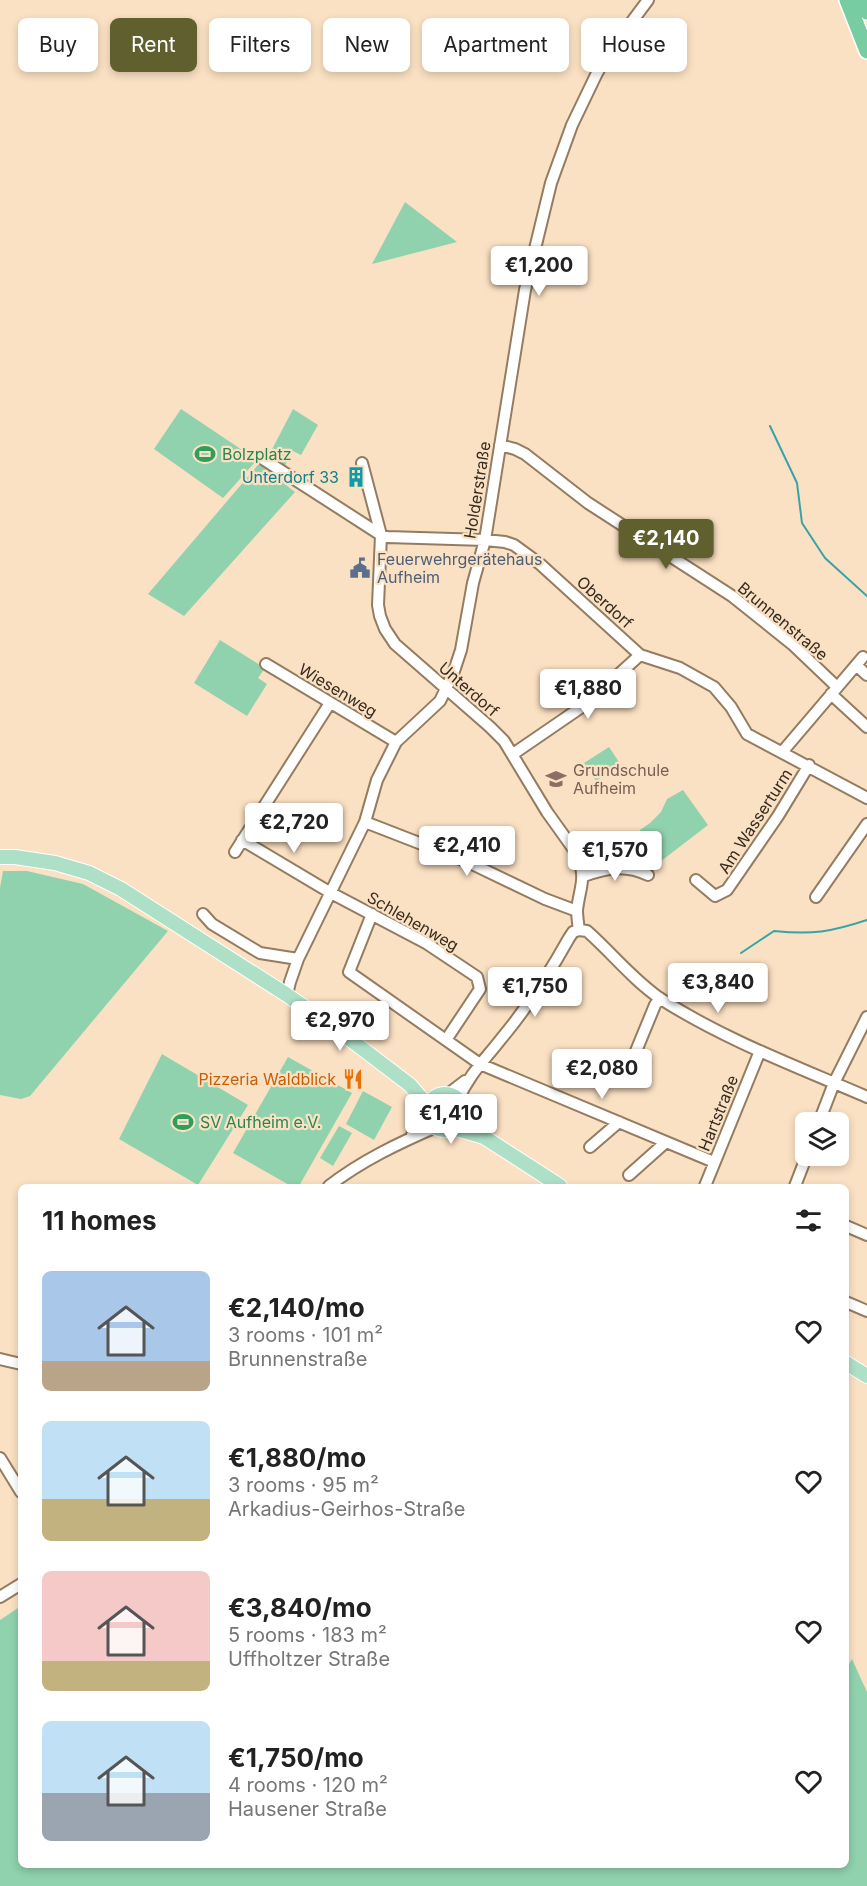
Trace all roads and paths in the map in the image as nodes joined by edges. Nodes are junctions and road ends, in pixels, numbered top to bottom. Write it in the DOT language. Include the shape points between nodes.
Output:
graph roads {
  1 [pos="648,0"];
  2 [pos="847,0"];
  3 [pos="862,0"];
  4 [pos="867,12"];
  5 [pos="867,51"];
  6 [pos="500,445"];
  7 [pos="263,459"];
  8 [pos="362,464"];
  9 [pos="381,536"];
  10 [pos="485,540"];
  11 [pos="640,655"];
  12 [pos="266,664"];
  13 [pos="867,675"];
  14 [pos="447,689"];
  15 [pos="833,690"];
  16 [pos="330,703"];
  17 [pos="867,726"];
  18 [pos="396,742"];
  19 [pos="783,751"];
  20 [pos="513,754"];
  21 [pos="809,765"];
  22 [pos="867,798"];
  23 [pos="365,822"];
  24 [pos="867,824"];
  25 [pos="242,840"];
  26 [pos="235,852"];
  27 [pos="0,857"];
  28 [pos="648,875"];
  29 [pos="584,876"];
  30 [pos="696,880"];
  31 [pos="331,892"];
  32 [pos="816,897"];
  33 [pos="577,911"];
  34 [pos="203,914"];
  35 [pos="372,914"];
  36 [pos="579,930"];
  37 [pos="298,959"];
  38 [pos="287,995"];
  39 [pos="660,998"];
  40 [pos="867,1017"];
  41 [pos="446,1040"];
  42 [pos="760,1051"];
  43 [pos="634,1056"];
  44 [pos="480,1064"];
  45 [pos="834,1083"];
  46 [pos="867,1097"];
  47 [pos="442,1108"];
  48 [pos="823,1112"];
  49 [pos="619,1122"];
  50 [pos="484,1137"];
  51 [pos="666,1142"];
  52 [pos="590,1147"];
  53 [pos="714,1162"];
  54 [pos="803,1166"];
  55 [pos="629,1174"];
  56 [pos="332,1184"];
  57 [pos="557,1184"];
  58 [pos="706,1184"];
  59 [pos="796,1184"];
  60 [pos="849,1227"];
  61 [pos="867,1235"];
  62 [pos="849,1303"];
  63 [pos="867,1311"];
  64 [pos="0,1359"];
  65 [pos="18,1363"];
  66 [pos="849,1365"];
  67 [pos="867,1376"];
  68 [pos="0,1458"];
  69 [pos="18,1487"];
  70 [pos="18,1586"];
  71 [pos="0,1597"];
  1 -- 6 [label="street, Holderstraße" via="607,56 561,150 525,290"];
  2 -- 5 [label="highway"];
  3 -- 4 [label="highway"];
  6 -- 10 [label="street, Holderstraße"];
  6 -- 15 [label="street, Brunnenstraße" via="525,454 588,503 732,596 792,644"];
  7 -- 9 [label="street"];
  8 -- 9 [label="street, Unterdorf"];
  9 -- 10 [label="street, Oberdorf"];
  9 -- 14 [label="street, Unterdorf" via="378,605 385,629 395,644"];
  10 -- 11 [label="street, Oberdorf" via="505,542 526,552"];
  10 -- 14 [label="street, Holderstraße" via="461,650"];
  11 -- 19 [label="street, Oberdorf" via="680,668 714,687 747,734"];
  11 -- 20 [label="street" via="586,704"];
  12 -- 16 [label="street, Wiesenweg"];
  13 -- 15 [label="street" via="859,661"];
  14 -- 18 [label="street, Holderstraße" via="440,701"];
  14 -- 20 [label="street, Unterdorf" via="490,727"];
  15 -- 17 [label="street, Brunnenstraße"];
  15 -- 19 [label="street"];
  16 -- 18 [label="street, Wiesenweg"];
  16 -- 25 [label="street"];
  18 -- 23 [label="street, Holderstraße" via="377,780"];
  19 -- 21 [label="street, Oberdorf"];
  20 -- 29 [label="street, Unterdorf" via="577,854"];
  21 -- 22 [label="street, Oberdorf"];
  21 -- 30 [label="street, Am Wasserturm" via="727,891 715,896"];
  23 -- 31 [label="street, Holderstraße"];
  23 -- 33 [label="street"];
  24 -- 32 [label="street"];
  25 -- 26 [label="street"];
  25 -- 31 [label="street, Schlehenweg"];
  27 -- 38 [label="main road" via="55,863 89,873 122,889"];
  28 -- 29 [label="street" via="615,867"];
  29 -- 33 [label="street"];
  31 -- 35 [label="street, Schlehenweg"];
  31 -- 37 [label="street, Holderstraße"];
  33 -- 36 [label="street"];
  34 -- 37 [label="street" via="212,924 260,953"];
  35 -- 41 [label="street" via="349,972"];
  35 -- 41 [label="street, Schlehenweg" via="477,977 480,989"];
  36 -- 39 [label="street" via="587,931"];
  36 -- 44 [label="street" via="573,932 547,978"];
  37 -- 38 [label="street, Holderstraße"];
  38 -- 47 [label="main road"];
  39 -- 42 [label="street"];
  39 -- 43 [label="street"];
  40 -- 45 [label="street"];
  41 -- 44 [label="street"];
  42 -- 45 [label="street"];
  42 -- 53 [label="street, Hartstraße"];
  44 -- 47 [label="street"];
  44 -- 49 [label="street"];
  45 -- 46 [label="street"];
  45 -- 48 [label="street"];
  47 -- 50 [label="main road"];
  47 -- 50 [label="main road" via="444,1130 453,1128"];
  47 -- 56 [label="street" via="410,1137"];
  49 -- 51 [label="street"];
  49 -- 52 [label="street"];
  50 -- 57 [label="main road"];
  51 -- 53 [label="street"];
  51 -- 55 [label="street"];
  53 -- 58 [label="street, Hartstraße"];
  54 -- 59 [label="street"];
  60 -- 61 [label="street"];
  62 -- 63 [label="street"];
  64 -- 65 [label="street"];
  66 -- 67 [label="main road"];
  68 -- 69 [label="street"];
  70 -- 71 [label="street"];
}
